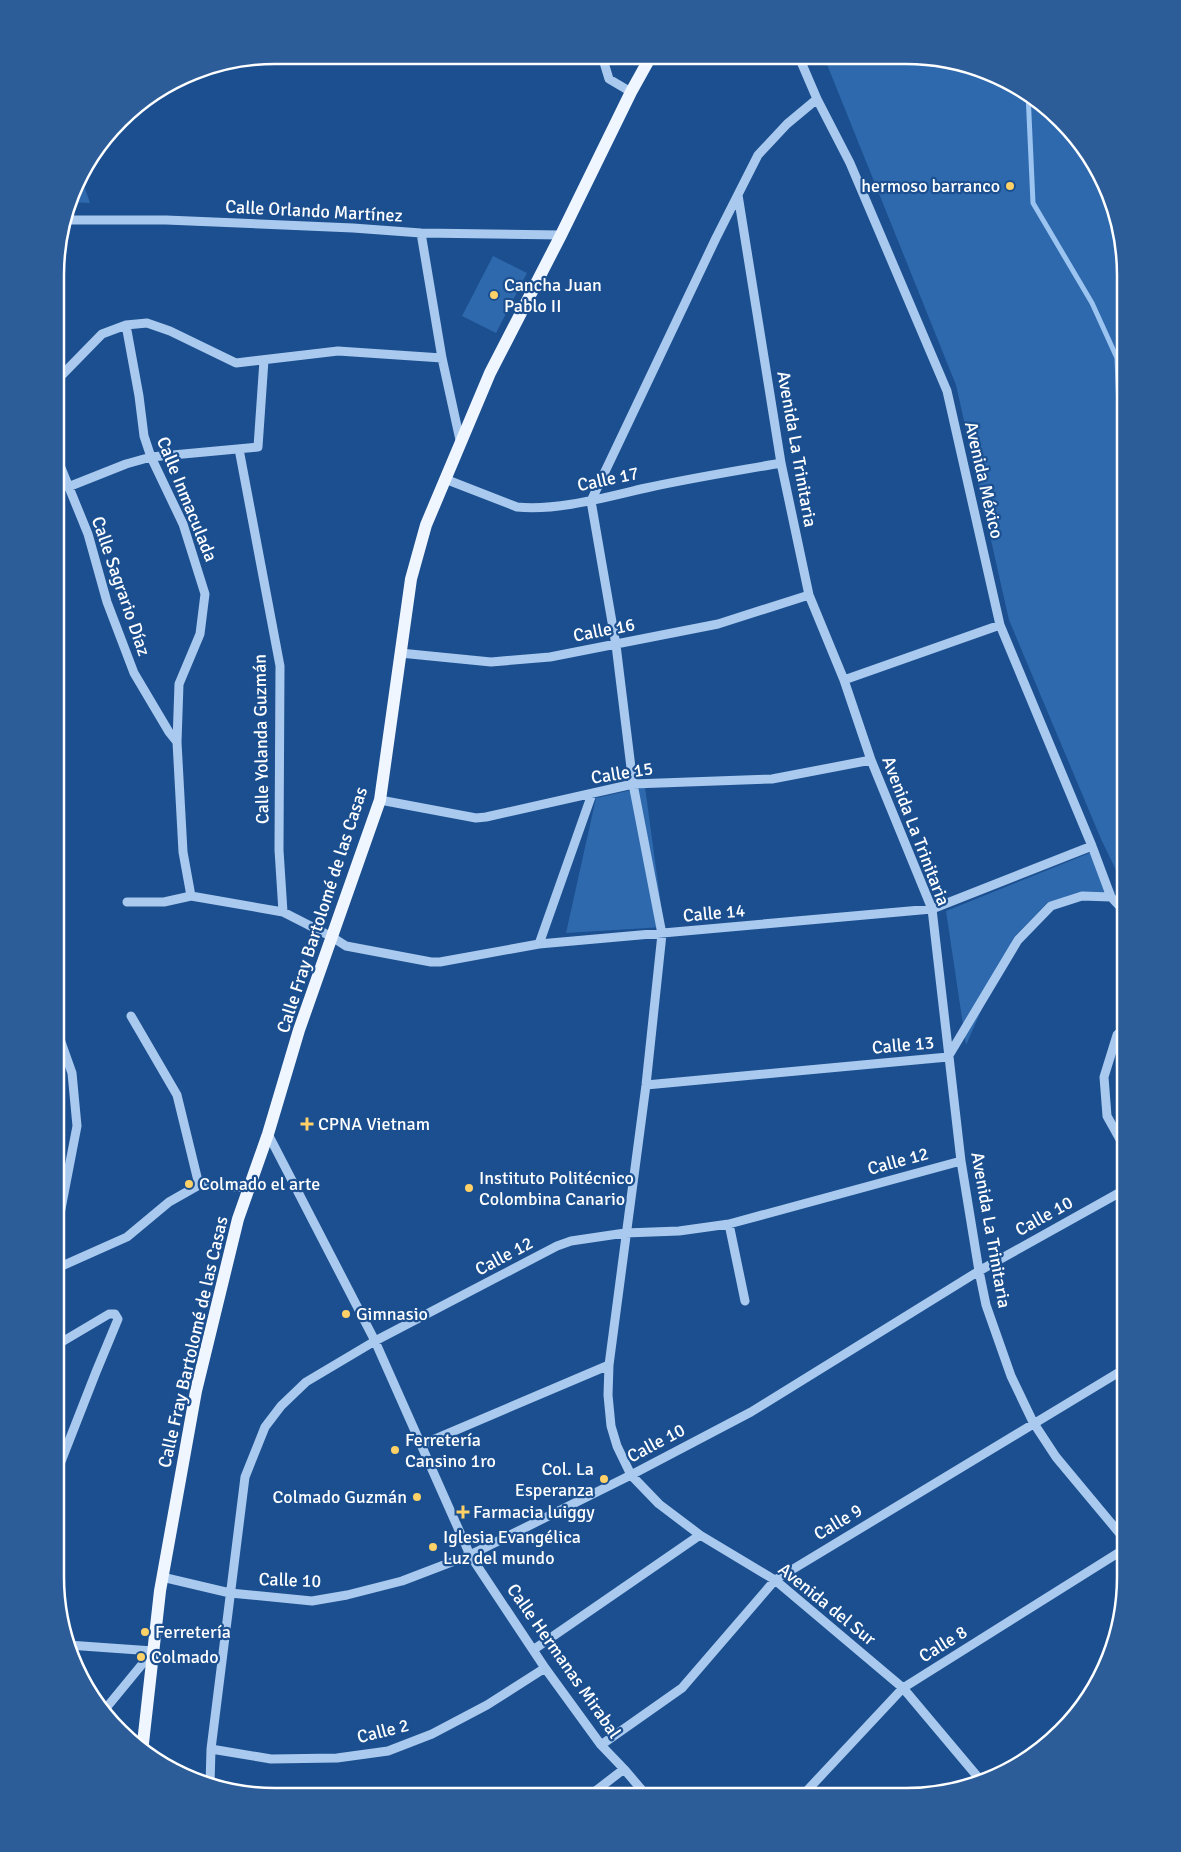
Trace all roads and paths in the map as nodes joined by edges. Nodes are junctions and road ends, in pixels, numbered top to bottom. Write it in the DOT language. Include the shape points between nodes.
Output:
graph roads {
  1 [pos="604,64"];
  2 [pos="646,64"];
  3 [pos="802,64"];
  4 [pos="630,92"];
  5 [pos="817,99"];
  6 [pos="738,195"];
  7 [pos="71,220"];
  8 [pos="421,233"];
  9 [pos="561,235"];
  10 [pos="126,324"];
  11 [pos="442,358"];
  12 [pos="264,360"];
  13 [pos="64,373"];
  14 [pos="460,440"];
  15 [pos="238,449"];
  16 [pos="151,457"];
  17 [pos="781,462"];
  18 [pos="64,479"];
  19 [pos="444,479"];
  20 [pos="68,486"];
  21 [pos="590,502"];
  22 [pos="809,595"];
  23 [pos="1000,624"];
  24 [pos="616,644"];
  25 [pos="400,653"];
  26 [pos="844,680"];
  27 [pos="177,742"];
  28 [pos="871,760"];
  29 [pos="633,784"];
  30 [pos="592,794"];
  31 [pos="380,800"];
  32 [pos="1092,846"];
  33 [pos="191,896"];
  34 [pos="1111,897"];
  35 [pos="127,902"];
  36 [pos="1117,903"];
  37 [pos="932,909"];
  38 [pos="283,912"];
  39 [pos="662,934"];
  40 [pos="332,937"];
  41 [pos="539,944"];
  42 [pos="131,1016"];
  43 [pos="1117,1035"];
  44 [pos="64,1050"];
  45 [pos="948,1057"];
  46 [pos="646,1085"];
  47 [pos="268,1134"];
  48 [pos="1117,1134"];
  49 [pos="961,1161"];
  50 [pos="199,1185"];
  51 [pos="249,1188"];
  52 [pos="1117,1194"];
  53 [pos="64,1197"];
  54 [pos="729,1224"];
  55 [pos="625,1233"];
  56 [pos="64,1265"];
  57 [pos="979,1271"];
  58 [pos="745,1301"];
  59 [pos="64,1341"];
  60 [pos="375,1341"];
  61 [pos="609,1365"];
  62 [pos="1117,1373"];
  63 [pos="1033,1422"];
  64 [pos="421,1445"];
  65 [pos="64,1454"];
  66 [pos="631,1475"];
  67 [pos="1117,1530"];
  68 [pos="700,1535"];
  69 [pos="1117,1554"];
  70 [pos="470,1555"];
  71 [pos="162,1577"];
  72 [pos="774,1580"];
  73 [pos="230,1593"];
  74 [pos="75,1646"];
  75 [pos="533,1650"];
  76 [pos="153,1651"];
  77 [pos="545,1668"];
  78 [pos="903,1688"];
  79 [pos="107,1706"];
  80 [pos="143,1742"];
  81 [pos="601,1745"];
  82 [pos="211,1748"];
  83 [pos="624,1769"];
  84 [pos="975,1776"];
  85 [pos="210,1778"];
  86 [pos="599,1788"];
  87 [pos="640,1788"];
  88 [pos="809,1788"];
  1 -- 4 [label="street" via="609,79"];
  2 -- 4 [label="main road, Calle Fray Bartolomé de las Casas"];
  3 -- 5 [label="street, Avenida México"];
  4 -- 9 [label="main road, Calle Fray Bartolomé de las Casas"];
  5 -- 6 [label="street" via="787,124 758,155"];
  5 -- 23 [label="street, Avenida México" via="850,162 947,391"];
  6 -- 17 [label="street, Avenida La Trinitaria"];
  6 -- 21 [label="street"];
  7 -- 8 [label="street, Calle Orlando Martínez" via="166,220"];
  8 -- 9 [label="street, Calle Orlando Martínez"];
  8 -- 11 [label="street"];
  9 -- 14 [label="main road, Calle Fray Bartolomé de las Casas" via="490,373"];
  10 -- 12 [label="street" via="147,323 170,331 236,363"];
  10 -- 13 [label="street" via="102,334"];
  10 -- 16 [label="street, Calle Inmaculada" via="144,436"];
  11 -- 12 [label="street" via="338,350"];
  11 -- 14 [label="street"];
  12 -- 15 [label="street" via="258,446"];
  14 -- 19 [label="main road, Calle Fray Bartolomé de las Casas"];
  15 -- 16 [label="street"];
  15 -- 38 [label="street, Calle Yolanda Guzmán" via="280,666 279,850"];
  16 -- 20 [label="street"];
  16 -- 27 [label="street, Calle Inmaculada" via="183,524 205,594 200,634 178,684"];
  17 -- 21 [label="street, Calle 17"];
  17 -- 22 [label="street, Avenida La Trinitaria"];
  18 -- 20 [label="street, Calle Sagrario Díaz"];
  19 -- 21 [label="street, Calle 17" via="517,507"];
  19 -- 25 [label="main road, Calle Fray Bartolomé de las Casas" via="426,525 411,578"];
  20 -- 27 [label="street, Calle Sagrario Díaz" via="88,534 107,602 134,673"];
  21 -- 24 [label="street, Avenida del Sur"];
  22 -- 24 [label="street, Calle 16" via="718,624"];
  22 -- 26 [label="street, Avenida La Trinitaria"];
  23 -- 26 [label="street"];
  23 -- 32 [label="street, Avenida México"];
  24 -- 25 [label="street, Calle 16" via="550,657 491,662"];
  24 -- 29 [label="street, Avenida del Sur"];
  25 -- 31 [label="main road, Calle Fray Bartolomé de las Casas"];
  26 -- 28 [label="street, Avenida La Trinitaria"];
  27 -- 33 [label="street" via="183,852"];
  28 -- 29 [label="street, Calle 15" via="772,778"];
  28 -- 37 [label="street, Avenida La Trinitaria"];
  29 -- 30 [label="street, Calle 15"];
  29 -- 39 [label="street, Avenida del Sur"];
  30 -- 31 [label="street, Calle 15" via="476,818"];
  30 -- 41 [label="street"];
  31 -- 40 [label="main road, Calle Fray Bartolomé de las Casas"];
  32 -- 34 [label="street, Avenida México"];
  32 -- 37 [label="street, Calle 14"];
  33 -- 35 [label="street" via="164,902"];
  33 -- 38 [label="street"];
  34 -- 36 [label="street, Avenida México"];
  34 -- 45 [label="street, Calle 13" via="1082,896 1051,906 1018,940"];
  37 -- 39 [label="street, Calle 14"];
  37 -- 45 [label="street, Avenida La Trinitaria"];
  38 -- 40 [label="street"];
  39 -- 41 [label="street, Calle 14"];
  39 -- 46 [label="street, Avenida del Sur"];
  40 -- 41 [label="street, Calle 14" via="346,946 431,962"];
  40 -- 47 [label="main road, Calle Fray Bartolomé de las Casas" via="299,1030"];
  42 -- 50 [label="street" via="177,1095"];
  43 -- 48 [label="street" via="1104,1077 1107,1116"];
  44 -- 53 [label="street" via="72,1073 77,1126"];
  45 -- 46 [label="street, Calle 13"];
  45 -- 49 [label="street, Avenida La Trinitaria"];
  46 -- 55 [label="street, Avenida del Sur"];
  47 -- 51 [label="main road, Calle Fray Bartolomé de las Casas"];
  47 -- 60 [label="street, Calle Hermanas Mirabal"];
  49 -- 54 [label="street, Calle 12"];
  49 -- 57 [label="street, Avenida La Trinitaria"];
  50 -- 51 [label="street"];
  50 -- 56 [label="street" via="169,1202 127,1237"];
  51 -- 71 [label="main road, Calle Fray Bartolomé de las Casas" via="238,1219 196,1391"];
  52 -- 57 [label="street, Calle 10"];
  54 -- 55 [label="street, Calle 12" via="679,1231"];
  54 -- 58 [label="street"];
  55 -- 60 [label="street, Calle 12" via="557,1246"];
  55 -- 61 [label="street, Avenida del Sur"];
  57 -- 63 [label="street, Avenida La Trinitaria" via="999,1345"];
  57 -- 66 [label="street, Calle 10" via="750,1412"];
  59 -- 65 [label="street" via="109,1314 115,1314 118,1319"];
  60 -- 64 [label="street, Calle Hermanas Mirabal"];
  60 -- 73 [label="street, Calle 12" via="306,1382 281,1406 265,1428 245,1476"];
  61 -- 64 [label="street"];
  61 -- 66 [label="street, Avenida del Sur" via="611,1426"];
  62 -- 63 [label="street, Calle 9"];
  63 -- 67 [label="street, Avenida La Trinitaria" via="1056,1457"];
  63 -- 72 [label="street, Calle 9"];
  64 -- 70 [label="street, Calle Hermanas Mirabal"];
  66 -- 68 [label="street, Avenida del Sur" via="659,1504"];
  66 -- 70 [label="street, Calle 10"];
  68 -- 72 [label="street, Avenida del Sur"];
  68 -- 75 [label="street"];
  69 -- 78 [label="street, Calle 8"];
  70 -- 73 [label="street, Calle 10" via="402,1581 312,1601"];
  70 -- 75 [label="street, Calle Hermanas Mirabal"];
  71 -- 73 [label="street, Calle 10"];
  71 -- 76 [label="main road, Calle Fray Bartolomé de las Casas"];
  72 -- 78 [label="street, Avenida del Sur"];
  72 -- 81 [label="street, Calle 9" via="682,1688"];
  73 -- 82 [label="street, Calle 12"];
  74 -- 76 [label="street"];
  75 -- 77 [label="street, Calle Hermanas Mirabal"];
  76 -- 79 [label="street"];
  76 -- 80 [label="main road, Calle Fray Bartolomé de las Casas"];
  77 -- 81 [label="street, Calle Hermanas Mirabal"];
  77 -- 82 [label="street, Calle 2" via="488,1706 432,1734 388,1750 337,1758 271,1759"];
  78 -- 84 [label="street, Avenida del Sur"];
  78 -- 88 [label="street, Calle 8"];
  81 -- 83 [label="street, Calle Hermanas Mirabal"];
  82 -- 85 [label="street, Calle 12"];
  83 -- 86 [label="street"];
  83 -- 87 [label="street, Calle Hermanas Mirabal"];
}
